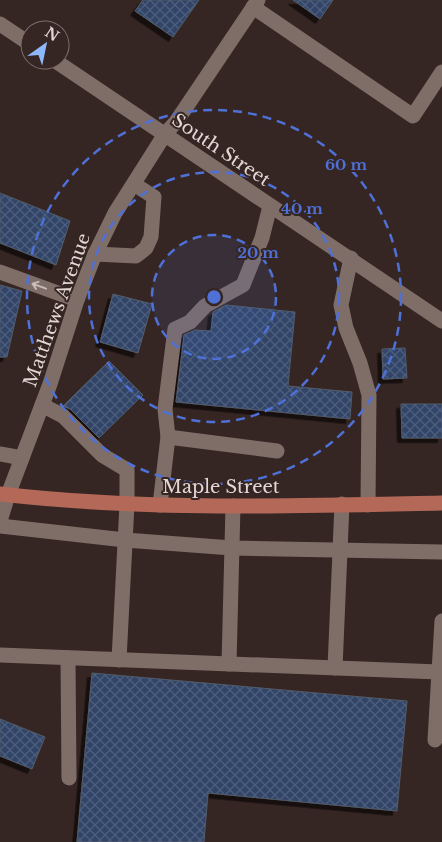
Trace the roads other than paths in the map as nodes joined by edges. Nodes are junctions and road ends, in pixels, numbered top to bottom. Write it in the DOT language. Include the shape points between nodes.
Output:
graph roads {
  1 [pos="256,4"];
  2 [pos="0,24"];
  3 [pos="20,37"];
  4 [pos="69,70"];
  5 [pos="442,72"];
  6 [pos="165,134"];
  7 [pos="134,184"];
  8 [pos="270,206"];
  9 [pos="95,254"];
  10 [pos="351,258"];
  11 [pos="0,272"];
  12 [pos="77,300"];
  13 [pos="442,321"];
  14 [pos="42,404"];
  15 [pos="168,437"];
  16 [pos="277,451"];
  17 [pos="0,454"];
  18 [pos="22,458"];
  19 [pos="4,495"];
  20 [pos="442,503"];
  21 [pos="127,504"];
  22 [pos="342,504"];
  23 [pos="160,505"];
  24 [pos="368,505"];
  25 [pos="233,506"];
  26 [pos="0,521"];
  27 [pos="0,526"];
  28 [pos="126,540"];
  29 [pos="232,548"];
  30 [pos="340,550"];
  31 [pos="442,552"];
  32 [pos="442,621"];
  33 [pos="0,656"];
  34 [pos="68,658"];
  35 [pos="119,660"];
  36 [pos="229,664"];
  37 [pos="336,668"];
  38 [pos="439,672"];
  39 [pos="435,740"];
  40 [pos="69,778"];
  1 -- 5 [label="street" via="412,116"];
  1 -- 6 [label="street, Matthews Avenue"];
  2 -- 3 [label="street"];
  4 -- 6 [label="street, South Street"];
  6 -- 7 [label="street, Matthews Avenue"];
  6 -- 8 [label="street, South Street"];
  7 -- 9 [label="street, Matthews Avenue"];
  7 -- 9 [label="street" via="154,198 151,237 146,248 136,256"];
  8 -- 10 [label="street, South Street"];
  8 -- 15 [label="street" via="262,238 243,285 205,306 190,322 175,329 166,409"];
  9 -- 12 [label="street, Matthews Avenue"];
  10 -- 13 [label="street, South Street"];
  10 -- 24 [label="street" via="341,305 369,395"];
  12 -- 11 [label="street, one-way"];
  12 -- 14 [label="street, Matthews Avenue"];
  14 -- 18 [label="street, Matthews Avenue"];
  14 -- 21 [label="street" via="63,416 102,455 127,470"];
  15 -- 16 [label="street"];
  15 -- 23 [label="street"];
  17 -- 18 [label="street"];
  18 -- 19 [label="street, Matthews Avenue"];
  19 -- 21 [label="main road, Maple Street"];
  19 -- 26 [label="street, Matthews Avenue"];
  20 -- 24 [label="main road, Maple Street"];
  21 -- 23 [label="main road, Maple Street"];
  21 -- 28 [label="street"];
  22 -- 24 [label="main road, Maple Street"];
  22 -- 25 [label="main road, Maple Street"];
  22 -- 30 [label="street"];
  23 -- 25 [label="main road, Maple Street"];
  25 -- 29 [label="street"];
  27 -- 28 [label="street"];
  28 -- 29 [label="street"];
  28 -- 35 [label="street"];
  29 -- 30 [label="street"];
  29 -- 36 [label="street"];
  30 -- 31 [label="street"];
  30 -- 37 [label="street"];
  32 -- 38 [label="street"];
  33 -- 34 [label="street"];
  34 -- 35 [label="street"];
  34 -- 40 [label="street"];
  35 -- 36 [label="street"];
  36 -- 37 [label="street"];
  37 -- 38 [label="street"];
  38 -- 39 [label="street"];
}
